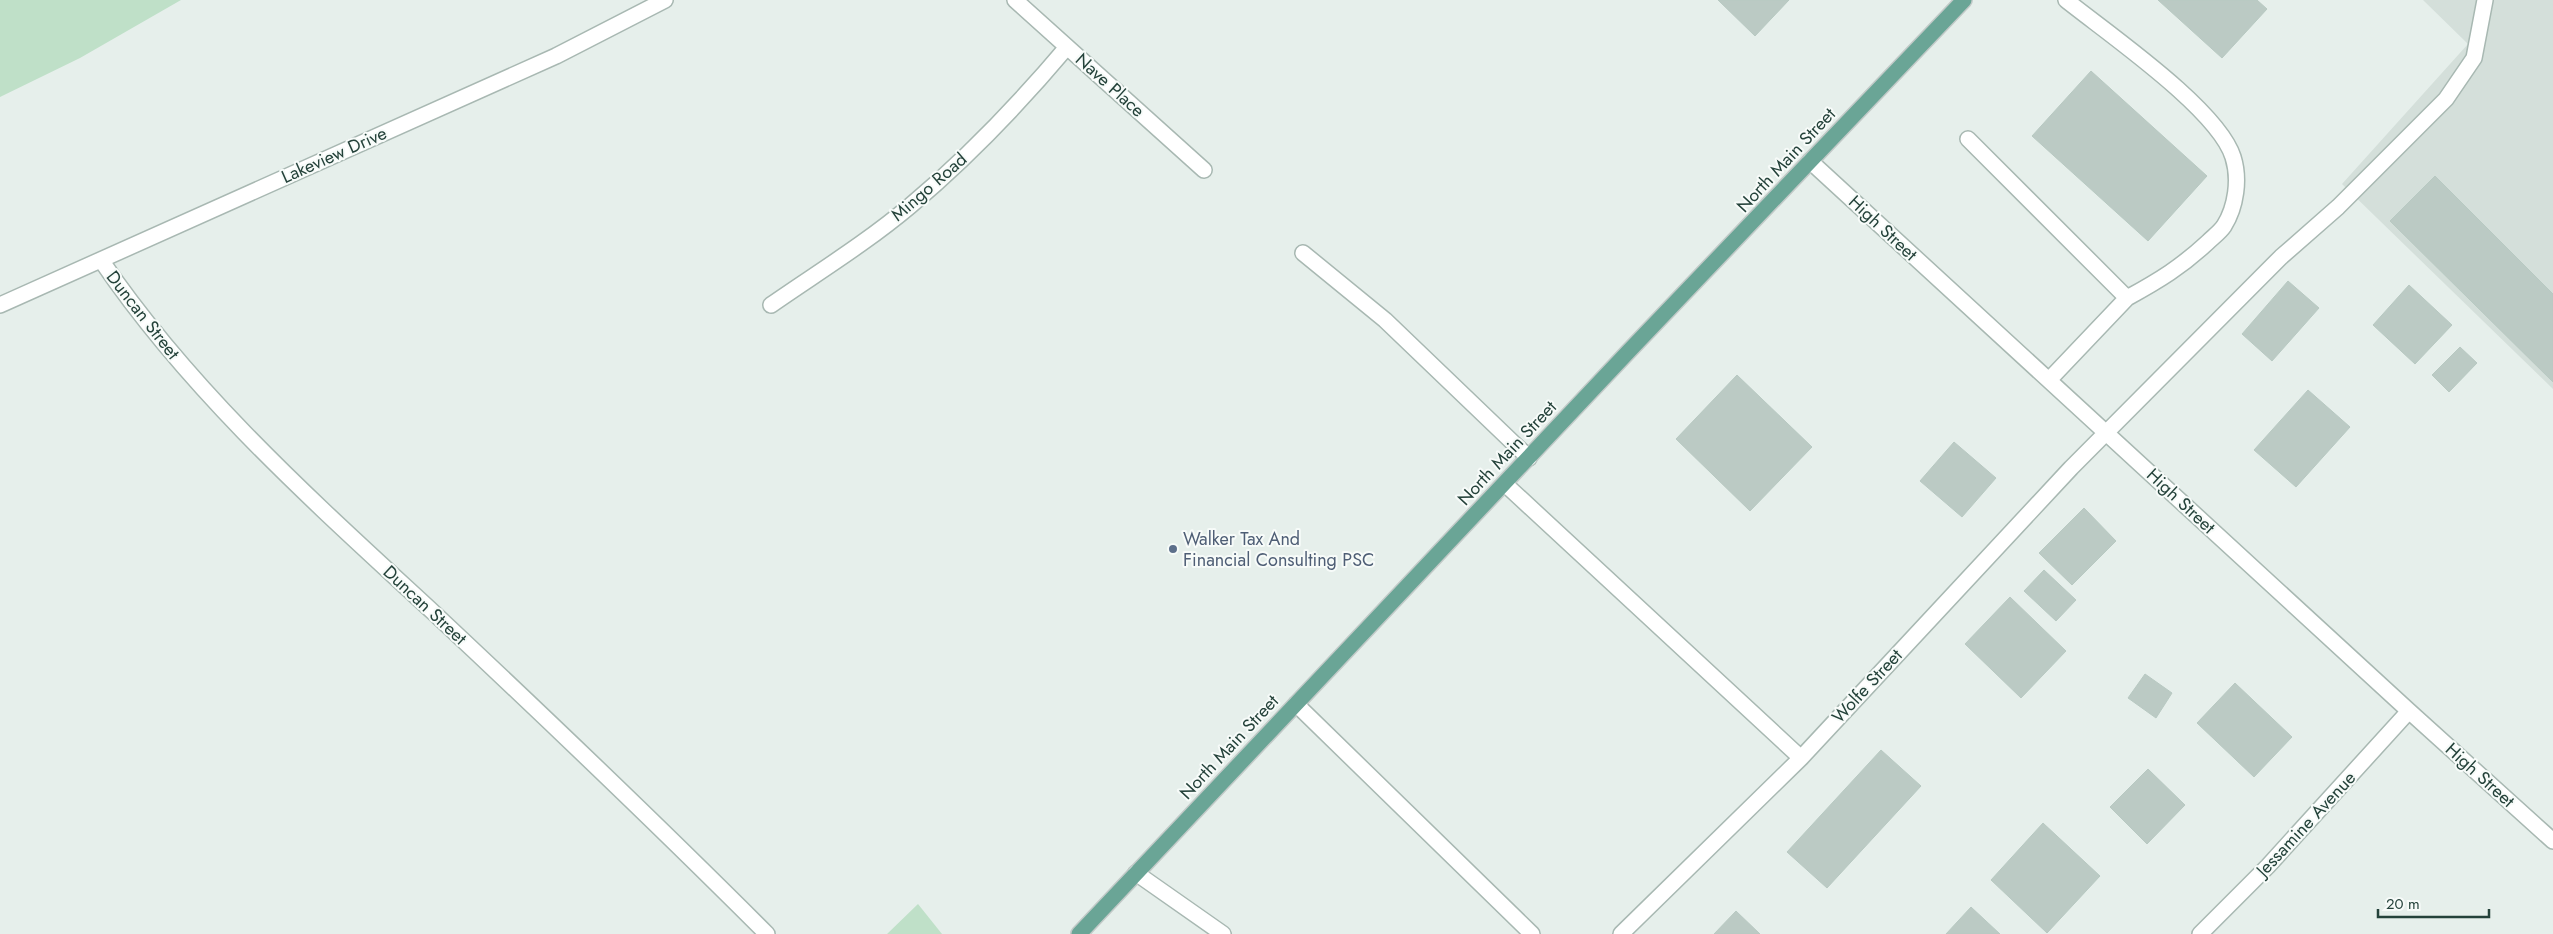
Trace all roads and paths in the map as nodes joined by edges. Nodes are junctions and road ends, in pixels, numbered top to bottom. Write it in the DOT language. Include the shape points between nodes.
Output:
graph roads {
  1 [pos="665,0"];
  2 [pos="1015,0"];
  3 [pos="1964,0"];
  4 [pos="2066,0"];
  5 [pos="2485,0"];
  6 [pos="1067,47"];
  7 [pos="1968,139"];
  8 [pos="1810,161"];
  9 [pos="1204,170"];
  10 [pos="1303,253"];
  11 [pos="101,260"];
  12 [pos="2127,298"];
  13 [pos="0,305"];
  14 [pos="771,305"];
  15 [pos="2049,380"];
  16 [pos="2107,432"];
  17 [pos="1529,458"];
  18 [pos="1505,484"];
  19 [pos="1296,704"];
  20 [pos="2409,711"];
  21 [pos="1801,758"];
  22 [pos="2553,841"];
  23 [pos="1136,873"];
  24 [pos="767,934"];
  25 [pos="1079,934"];
  26 [pos="1223,934"];
  27 [pos="1532,934"];
  28 [pos="1621,934"];
  29 [pos="2200,934"];
  1 -- 11 [label="street, Lakeview Drive" via="556,56"];
  2 -- 6 [label="street, Nave Place"];
  3 -- 8 [label="main road, North Main Street"];
  4 -- 12 [label="street" via="2188,98 2218,130 2233,156 2237,182 2233,209 2223,228 2170,275"];
  5 -- 16 [label="street, Wolfe Street" via="2474,58 2446,99"];
  6 -- 9 [label="street, Nave Place"];
  6 -- 14 [label="street, Mingo Road" via="985,138 909,206 860,245"];
  7 -- 12 [label="street"];
  8 -- 15 [label="street, High Street"];
  8 -- 17 [label="main road, North Main Street"];
  10 -- 17 [label="street" via="1385,320"];
  11 -- 13 [label="street, Lakeview Drive"];
  11 -- 24 [label="street, Duncan Street" via="159,339 303,491"];
  12 -- 15 [label="street"];
  15 -- 16 [label="street, High Street"];
  16 -- 20 [label="street, High Street"];
  16 -- 21 [label="street, Wolfe Street"];
  17 -- 18 [label="main road, North Main Street"];
  18 -- 19 [label="main road, North Main Street"];
  18 -- 21 [label="street"];
  19 -- 23 [label="main road, North Main Street"];
  19 -- 27 [label="street"];
  20 -- 22 [label="street, High Street"];
  20 -- 29 [label="street, Jessamine Avenue" via="2268,866"];
  21 -- 28 [label="street, Wolfe Street"];
  23 -- 25 [label="main road, North Main Street"];
  23 -- 26 [label="street"];
}
